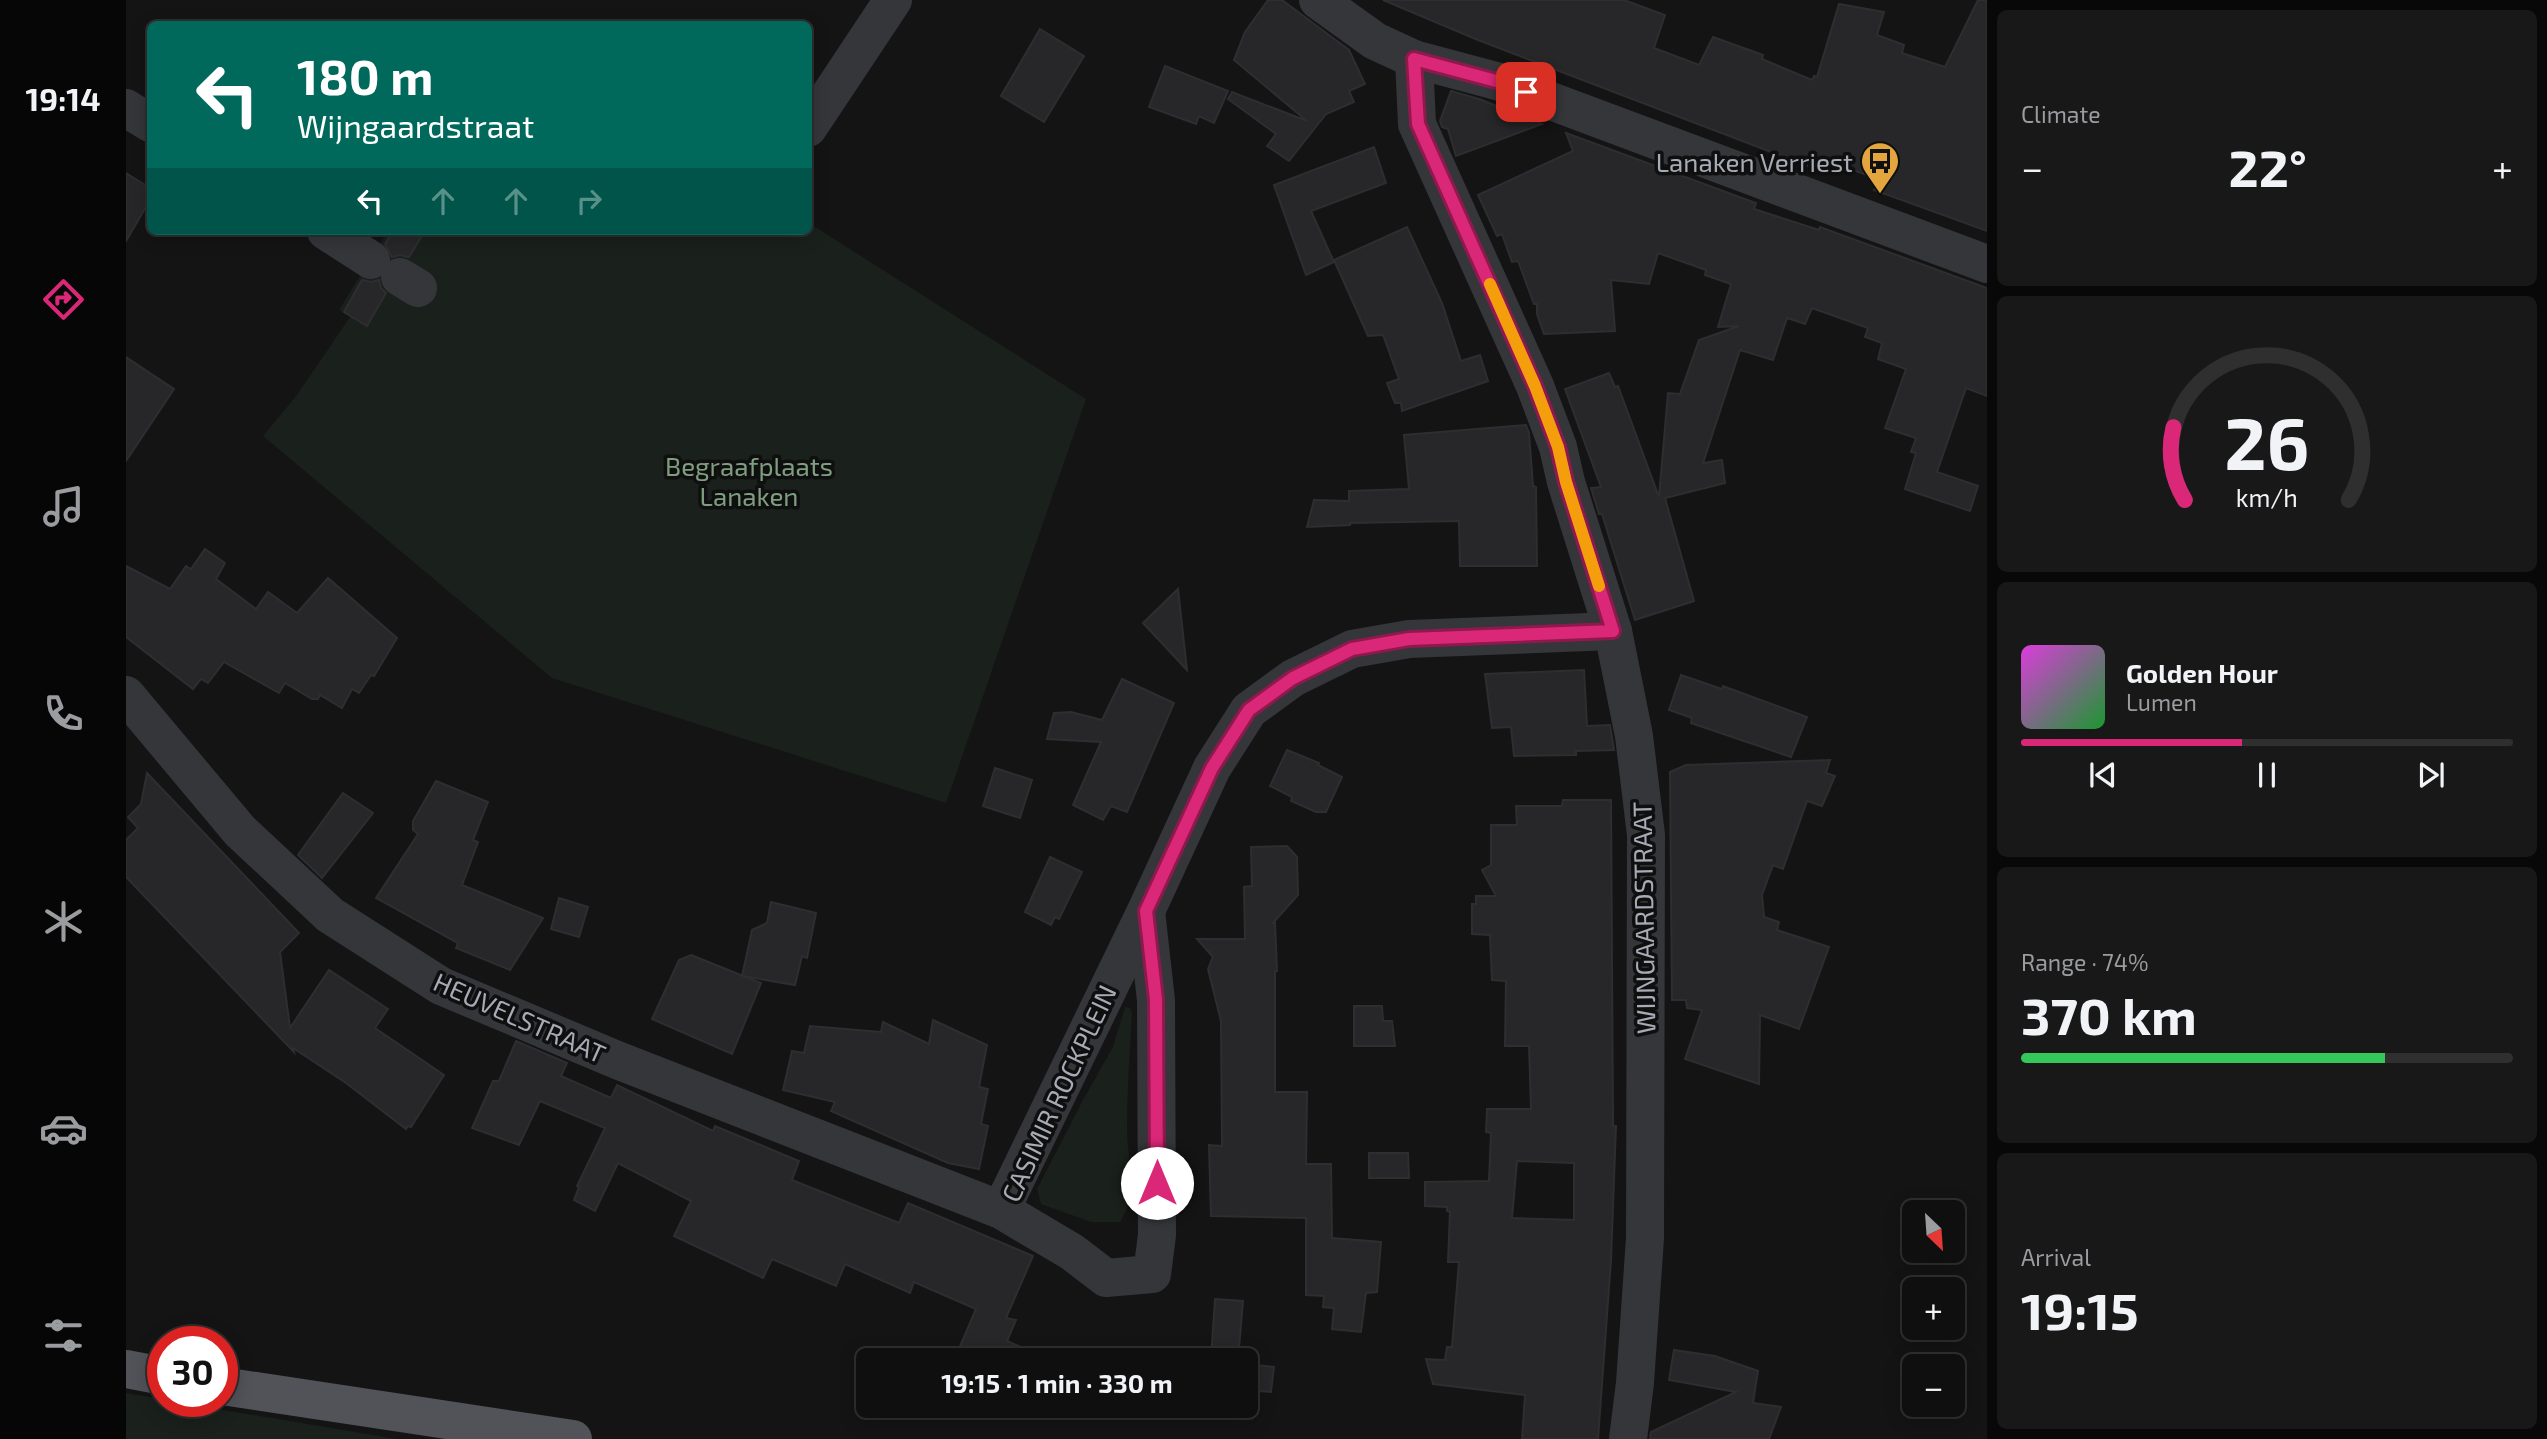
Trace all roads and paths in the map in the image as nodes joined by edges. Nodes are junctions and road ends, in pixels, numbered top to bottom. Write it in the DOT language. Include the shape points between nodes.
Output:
graph roads {
  1 [pos="893,0"];
  2 [pos="1318,0"];
  3 [pos="1414,59"];
  4 [pos="126,108"];
  5 [pos="147,121"];
  6 [pos="812,122"];
  7 [pos="1987,264"];
  8 [pos="1613,631"];
  9 [pos="126,695"];
  10 [pos="1146,911"];
  11 [pos="1000,1210"];
  12 [pos="126,1370"];
  13 [pos="147,1373"];
  14 [pos="238,1389"];
  15 [pos="573,1439"];
  16 [pos="1628,1439"];
  1 -- 6 [label="street"];
  2 -- 3 [label="street" via="1375,41"];
  3 -- 7 [label="street" via="1500,82"];
  3 -- 8 [label="street, WIJNGAARDSTRAAT" via="1418,124 1535,386"];
  4 -- 5 [label="street"];
  8 -- 10 [label="street, CASIMIR ROCKPLEIN" via="1409,639 1352,649 1293,678 1249,710 1212,768"];
  8 -- 16 [label="street, WIJNGAARDSTRAAT" via="1634,736 1646,835 1645,1238"];
  9 -- 11 [label="street, HEUVELSTRAAT" via="240,831 330,915 441,986"];
  10 -- 11 [label="street, CASIMIR ROCKPLEIN"];
  10 -- 11 [label="street, CASIMIR ROCKPLEIN" via="1156,1000 1157,1235 1152,1274 1105,1278 1072,1252"];
  12 -- 13 [label="main road"];
  14 -- 15 [label="main road"];
}
